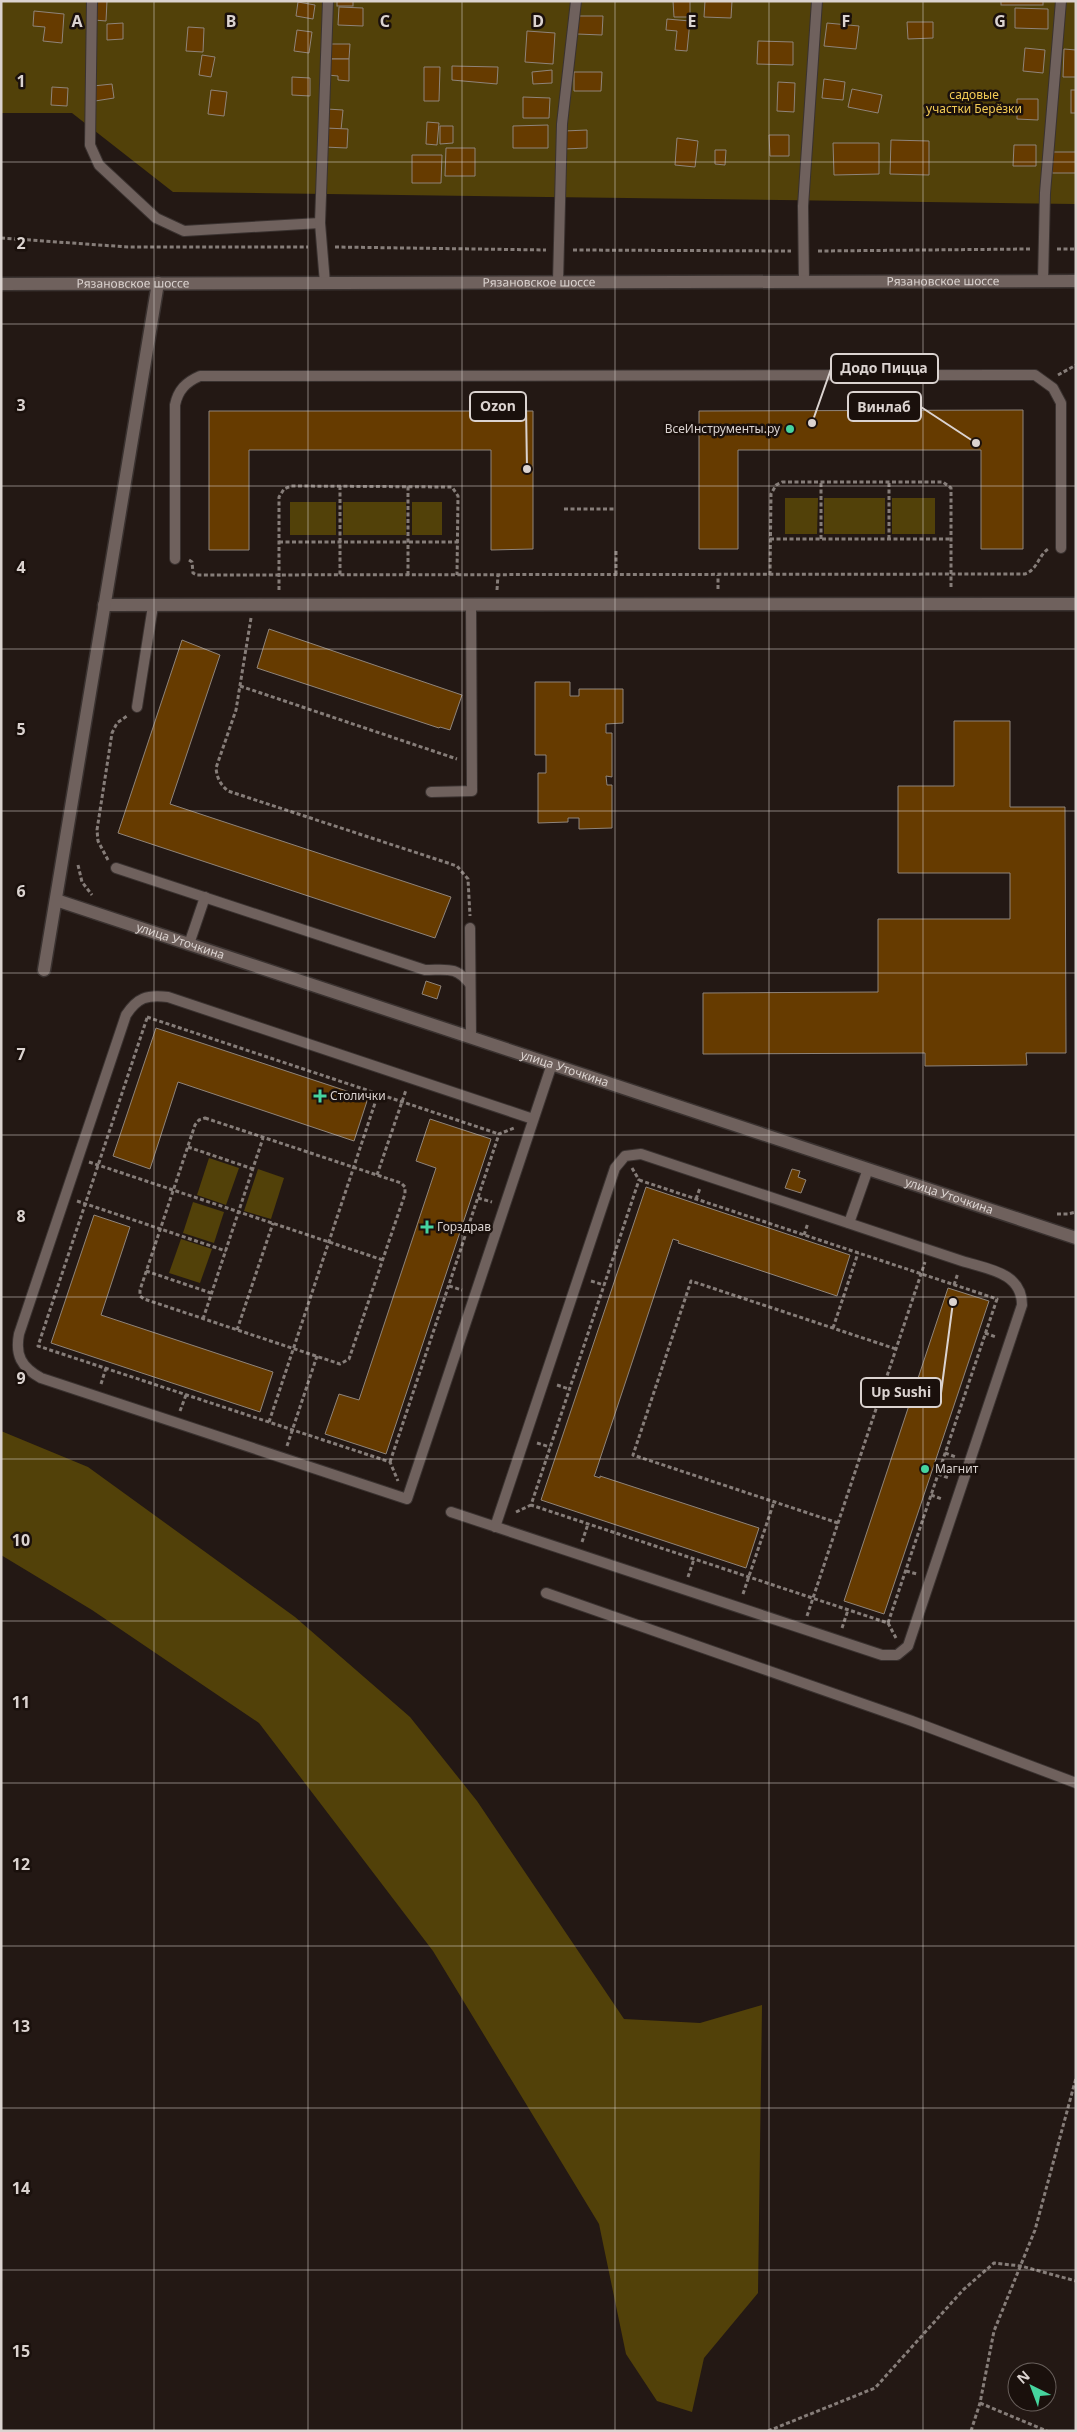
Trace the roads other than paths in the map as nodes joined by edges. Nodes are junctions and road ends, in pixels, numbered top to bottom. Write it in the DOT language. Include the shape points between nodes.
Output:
graph roads {
  1 [pos="92,1"];
  2 [pos="328,1"];
  3 [pos="576,1"];
  4 [pos="817,1"];
  5 [pos="1060,1"];
  6 [pos="320,223"];
  7 [pos="804,281"];
  8 [pos="1043,281"];
  9 [pos="1076,281"];
  10 [pos="324,282"];
  11 [pos="558,282"];
  12 [pos="158,283"];
  13 [pos="1,284"];
  14 [pos="1061,548"];
  15 [pos="175,559"];
  16 [pos="1076,604"];
  17 [pos="471,605"];
  18 [pos="104,606"];
  19 [pos="153,606"];
  20 [pos="137,707"];
  21 [pos="431,792"];
  22 [pos="116,868"];
  23 [pos="204,897"];
  24 [pos="56,900"];
  25 [pos="470,928"];
  26 [pos="189,944"];
  27 [pos="44,970"];
  28 [pos="470,984"];
  29 [pos="471,1037"];
  30 [pos="552,1064"];
  31 [pos="534,1119"];
  32 [pos="868,1168"];
  33 [pos="850,1223"];
  34 [pos="1076,1238"];
  35 [pos="451,1512"];
  36 [pos="495,1526"];
  37 [pos="546,1593"];
  38 [pos="1076,1782"];
  1 -- 6 [label="lane" via="90,145 100,166 156,218 184,231"];
  2 -- 6 [label="lane"];
  3 -- 11 [label="lane" via="562,124"];
  4 -- 7 [label="lane" via="803,206"];
  5 -- 8 [label="lane" via="1045,193"];
  6 -- 10 [label="lane"];
  7 -- 8 [label="street, Рязановское шоссе"];
  7 -- 11 [label="street, Рязановское шоссе"];
  8 -- 9 [label="street, Рязановское шоссе"];
  10 -- 11 [label="street, Рязановское шоссе"];
  10 -- 12 [label="street, Рязановское шоссе"];
  12 -- 13 [label="street, Рязановское шоссе"];
  12 -- 18 [label="street"];
  14 -- 15 [label="lane" via="1061,404 1053,388 1035,375 200,376 180,391 176,405"];
  16 -- 17 [label="street"];
  17 -- 19 [label="street"];
  17 -- 21 [label="lane" via="472,791"];
  18 -- 19 [label="street"];
  18 -- 24 [label="street"];
  19 -- 20 [label="lane"];
  22 -- 23 [label="lane"];
  23 -- 26 [label="lane"];
  23 -- 28 [label="lane" via="425,970 452,970 461,973"];
  24 -- 26 [label="street, улица Уточкина"];
  24 -- 27 [label="street"];
  25 -- 28 [label="lane"];
  26 -- 29 [label="street, улица Уточкина"];
  28 -- 29 [label="lane"];
  29 -- 30 [label="street, улица Уточкина"];
  30 -- 31 [label="lane"];
  30 -- 32 [label="street, улица Уточкина"];
  31 -- 31 [label="lane" via="168,997 154,995 142,998 126,1015 19,1334 17,1347 23,1365 41,1378 406,1499"];
  32 -- 33 [label="lane"];
  32 -- 34 [label="street, улица Уточкина"];
  33 -- 36 [label="lane" via="641,1154 630,1154 621,1159 615,1168"];
  33 -- 36 [label="lane" via="1009,1276 1020,1288 1022,1305 920,1613 908,1646 898,1655 890,1656"];
  35 -- 36 [label="lane"];
  37 -- 38 [label="lane"];
}
